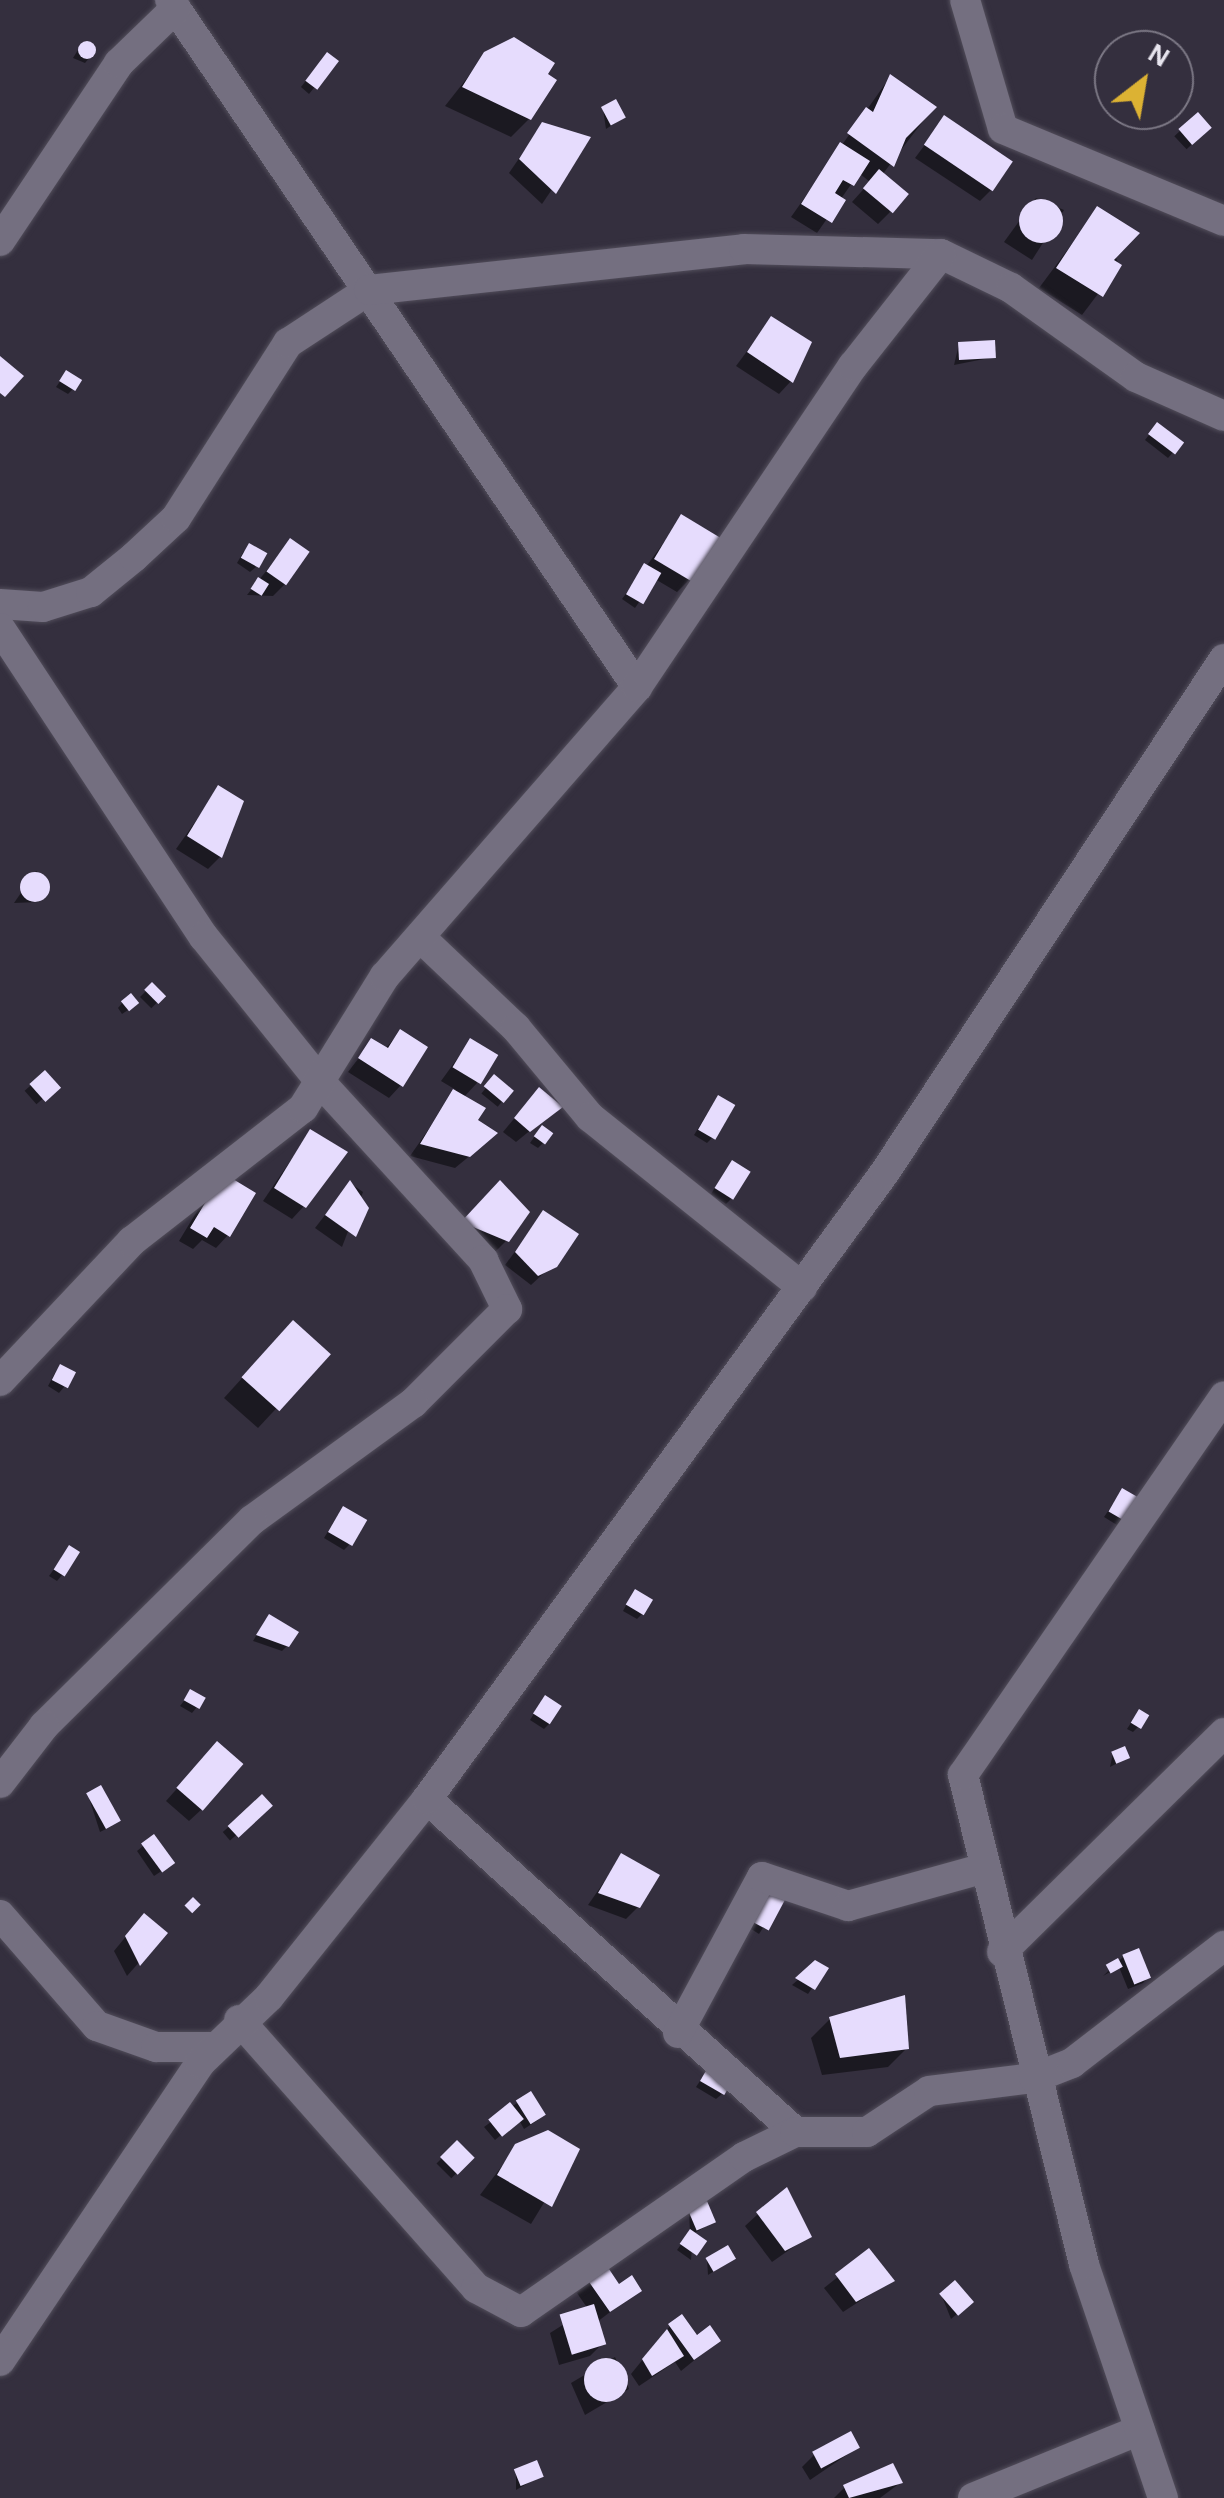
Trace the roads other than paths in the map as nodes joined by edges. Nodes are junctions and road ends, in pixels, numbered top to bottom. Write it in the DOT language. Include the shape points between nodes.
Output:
graph roads {
  1 [pos="965,0"];
  2 [pos="173,4"];
  3 [pos="1224,221"];
  4 [pos="0,241"];
  5 [pos="941,254"];
  6 [pos="369,290"];
  7 [pos="1224,416"];
  8 [pos="0,604"];
  9 [pos="0,628"];
  10 [pos="1224,660"];
  11 [pos="636,686"];
  12 [pos="420,937"];
  13 [pos="322,1084"];
  14 [pos="802,1287"];
  15 [pos="0,1381"];
  16 [pos="1224,1396"];
  17 [pos="1224,1733"];
  18 [pos="0,1783"];
  19 [pos="427,1799"];
  20 [pos="985,1868"];
  21 [pos="0,1915"];
  22 [pos="1224,1946"];
  23 [pos="1002,1952"];
  24 [pos="239,2020"];
  25 [pos="678,2033"];
  26 [pos="215,2047"];
  27 [pos="1034,2078"];
  28 [pos="795,2132"];
  29 [pos="0,2360"];
  30 [pos="1140,2430"];
  31 [pos="974,2498"];
  32 [pos="1163,2498"];
  1 -- 3 [label="street" via="1003,129"];
  2 -- 4 [label="street" via="119,63"];
  2 -- 6 [label="street"];
  5 -- 6 [label="street" via="744,249"];
  5 -- 7 [label="street" via="1011,288 1136,377"];
  5 -- 11 [label="street" via="853,366"];
  6 -- 8 [label="street" via="288,343 176,518 134,557 91,592 44,608"];
  6 -- 11 [label="street"];
  9 -- 13 [label="street" via="204,938"];
  10 -- 14 [label="street"];
  11 -- 12 [label="street"];
  12 -- 13 [label="street" via="361,1008"];
  12 -- 14 [label="street" via="516,1028 590,1117"];
  13 -- 15 [label="street" via="132,1241"];
  13 -- 18 [label="street" via="490,1269 507,1308 500,1323 413,1403 252,1520 44,1726"];
  14 -- 19 [label="street"];
  16 -- 20 [label="street" via="963,1775"];
  17 -- 23 [label="street"];
  19 -- 24 [label="street" via="269,1997"];
  19 -- 25 [label="street"];
  20 -- 23 [label="street"];
  20 -- 25 [label="street" via="848,1906 762,1877"];
  21 -- 26 [label="street" via="97,2026 156,2047"];
  22 -- 27 [label="street" via="1104,2042"];
  23 -- 27 [label="street"];
  24 -- 26 [label="street"];
  24 -- 28 [label="street" via="476,2288 521,2312 689,2190"];
  25 -- 28 [label="street"];
  26 -- 29 [label="street"];
  27 -- 28 [label="street" via="929,2091 867,2132"];
  27 -- 30 [label="street"];
  30 -- 31 [label="street"];
  30 -- 32 [label="street"];
}
